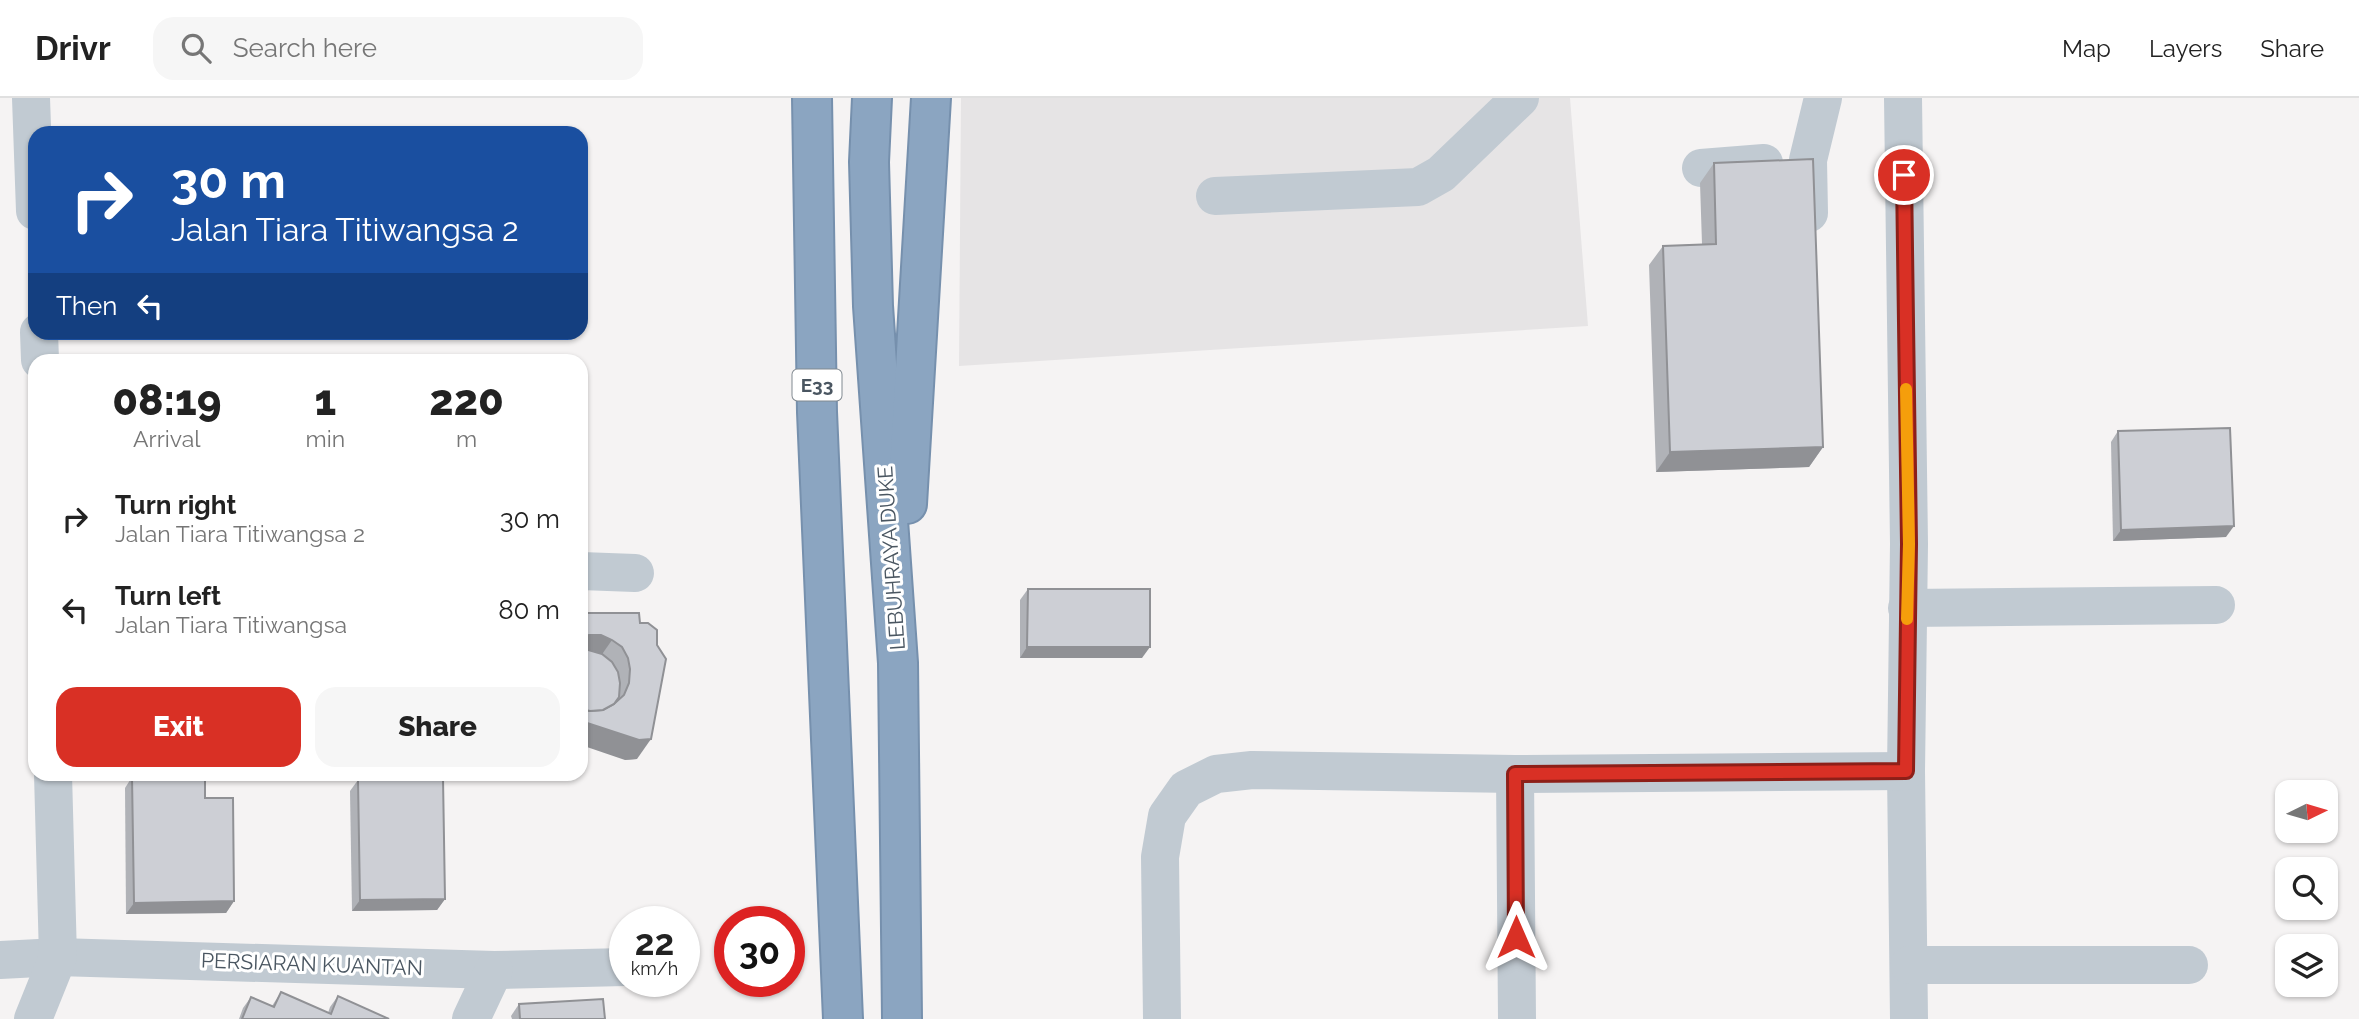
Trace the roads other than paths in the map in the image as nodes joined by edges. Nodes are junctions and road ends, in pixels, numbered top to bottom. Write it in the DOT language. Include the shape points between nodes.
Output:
graph roads {
  1 [pos="31,98"];
  2 [pos="812,98"];
  3 [pos="872,98"];
  4 [pos="930,98"];
  5 [pos="1520,98"];
  6 [pos="1823,98"];
  7 [pos="1903,98"];
  8 [pos="32,126"];
  9 [pos="1808,160"];
  10 [pos="1701,168"];
  11 [pos="1215,196"];
  12 [pos="1810,241"];
  13 [pos="588,571"];
  14 [pos="635,573"];
  15 [pos="2216,606"];
  16 [pos="1907,608"];
  17 [pos="898,663"];
  18 [pos="1906,771"];
  19 [pos="1515,774"];
  20 [pos="53,781"];
  21 [pos="58,957"];
  22 [pos="0,960"];
  23 [pos="1909,965"];
  24 [pos="2189,965"];
  25 [pos="609,967"];
  26 [pos="494,970"];
  27 [pos="33,1019"];
  28 [pos="471,1019"];
  29 [pos="843,1019"];
  30 [pos="902,1019"];
  31 [pos="1161,1019"];
  32 [pos="1517,1019"];
  33 [pos="1909,1019"];
  1 -- 8 [label="street"];
  2 -- 29 [label="highway, E33" via="817,412"];
  3 -- 17 [label="highway, LEBUHRAYA DUKE" via="873,306"];
  4 -- 17 [label="highway"];
  5 -- 11 [label="street" via="1441,174 1418,187"];
  6 -- 9 [label="street"];
  7 -- 16 [label="street"];
  9 -- 10 [label="street"];
  9 -- 12 [label="street"];
  13 -- 14 [label="street"];
  15 -- 16 [label="street"];
  16 -- 18 [label="street"];
  17 -- 30 [label="highway, LEBUHRAYA DUKE"];
  18 -- 19 [label="street"];
  18 -- 23 [label="street"];
  19 -- 31 [label="street" via="1252,770 1216,774 1186,789 1167,816 1160,857"];
  19 -- 32 [label="street"];
  20 -- 21 [label="street"];
  21 -- 22 [label="street, PERSIARAN KUANTAN"];
  21 -- 26 [label="street, PERSIARAN KUANTAN"];
  21 -- 27 [label="street"];
  23 -- 24 [label="street"];
  23 -- 33 [label="street"];
  25 -- 26 [label="street, PERSIARAN KUANTAN"];
  26 -- 28 [label="street"];
}
